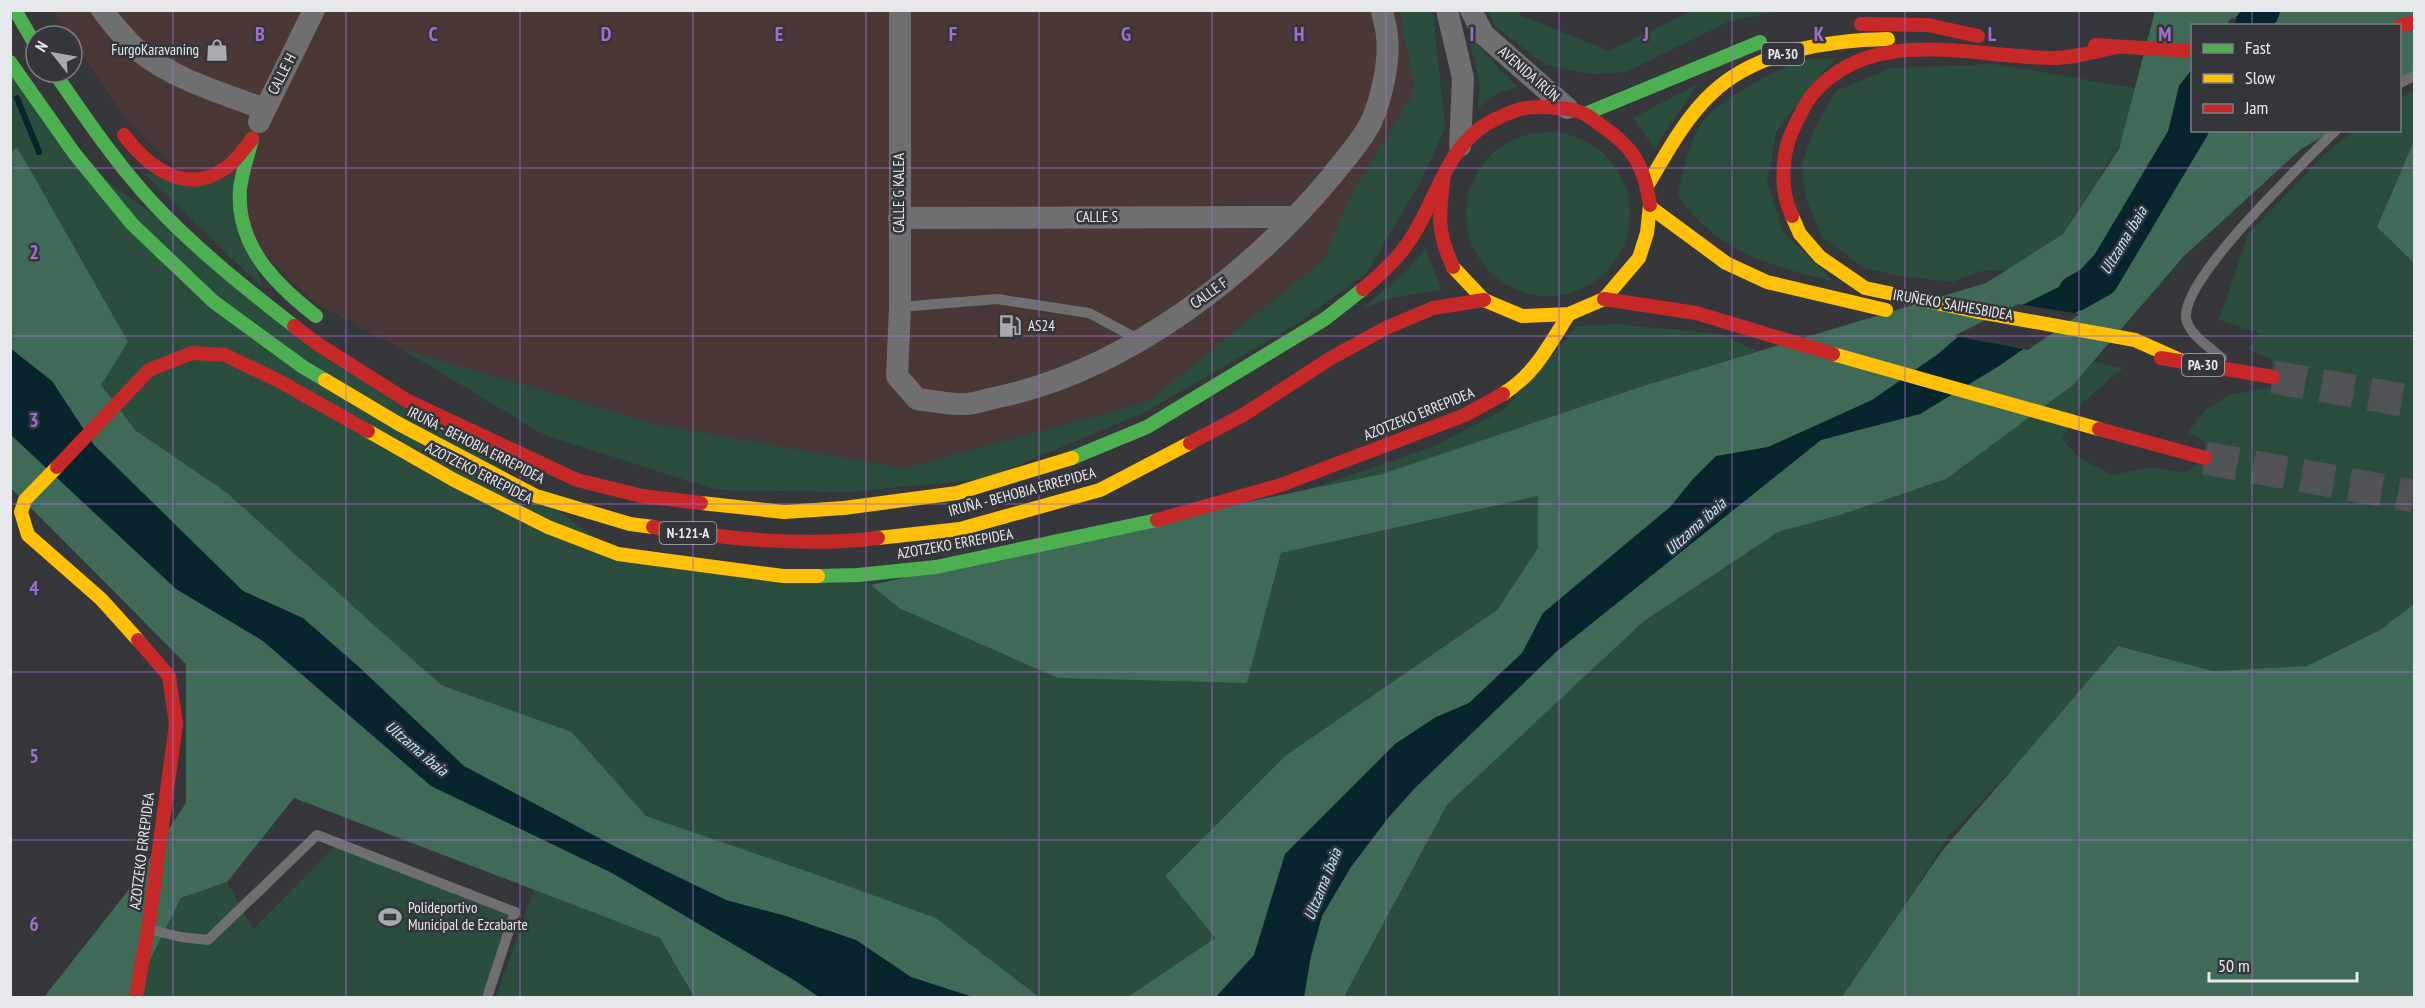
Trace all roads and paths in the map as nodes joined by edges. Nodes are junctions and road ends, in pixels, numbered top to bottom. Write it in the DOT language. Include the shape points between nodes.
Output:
graph roads {
  1 [pos="15,10"];
  2 [pos="102,10"];
  3 [pos="314,10"];
  4 [pos="900,10"];
  5 [pos="1382,10"];
  6 [pos="1447,10"];
  7 [pos="1471,10"];
  8 [pos="24,25"];
  9 [pos="1842,25"];
  10 [pos="1978,36"];
  11 [pos="1778,37"];
  12 [pos="1996,37"];
  13 [pos="2072,43"];
  14 [pos="2117,47"];
  15 [pos="2191,51"];
  16 [pos="10,62"];
  17 [pos="2415,76"];
  18 [pos="2401,83"];
  19 [pos="62,84"];
  20 [pos="264,109"];
  21 [pos="1576,111"];
  22 [pos="119,128"];
  23 [pos="2334,132"];
  24 [pos="252,139"];
  25 [pos="1460,146"];
  26 [pos="1444,176"];
  27 [pos="1647,186"];
  28 [pos="1650,207"];
  29 [pos="1295,217"];
  30 [pos="899,218"];
  31 [pos="1604,299"];
  32 [pos="1484,300"];
  33 [pos="900,308"];
  34 [pos="1902,313"];
  35 [pos="1569,314"];
  36 [pos="325,323"];
  37 [pos="2029,335"];
  38 [pos="1138,339"];
  39 [pos="1534,345"];
  40 [pos="2134,347"];
  41 [pos="2235,371"];
  42 [pos="897,376"];
  43 [pos="2273,377"];
  44 [pos="1522,380"];
  45 [pos="451,406"];
  46 [pos="2205,458"];
  47 [pos="549,467"];
  48 [pos="148,929"];
  49 [pos="136,998"];
  50 [pos="487,998"];
  1 -- 8 [label="main road"];
  2 -- 20 [label="street" via="137,50 158,65"];
  3 -- 20 [label="street, CALLE H"];
  4 -- 30 [label="street, CALLE G KALEA"];
  5 -- 29 [label="street, CALLE F" via="1388,38 1385,77 1371,122 1343,162"];
  6 -- 25 [label="street" via="1463,78"];
  7 -- 21 [label="street, AVENIDA IRÚN" via="1483,34"];
  9 -- 10 [label="main road, PA-30" via="1928,25"];
  10 -- 12 [label="main road, PA-30"];
  10 -- 27 [label="main road, PA-30" via="1859,40 1807,47 1772,58 1710,94 1684,126"];
  11 -- 21 [label="main road, PA-30"];
  13 -- 14 [label="main road"];
  14 -- 15 [label="main road"];
  14 -- 40 [label="main road" via="2056,58 1918,49 1873,54 1839,70 1811,96 1791,133 1783,170 1786,203 1800,234 1820,257 1865,288"];
  16 -- 32 [label="main road, IRUÑA - BEHOBIA ERREPIDEA / N-121-A" via="74,153 132,224 214,302 303,367 399,424 536,496 630,524 716,537 837,543 960,529 1100,490 1244,415 1331,358 1386,328 1433,308"];
  17 -- 18 [label="lane"];
  19 -- 47 [label="main road, IRUÑA - BEHOBIA ERREPIDEA / N-121-A" via="96,134 153,203 229,276 316,343 406,400"];
  20 -- 24 [label="street, CALLE H"];
  21 -- 25 [label="main road, PA-30" via="1522,108 1483,124"];
  21 -- 27 [label="main road, PA-30" via="1623,140 1637,160"];
  22 -- 24 [label="main road" via="151,167 175,178 201,179 225,169"];
  23 -- 41 [label="lane" via="2248,219 2198,283 2188,303 2186,318 2190,328"];
  24 -- 36 [label="main road" via="240,193 244,230 258,264 292,298"];
  25 -- 26 [label="main road, PA-30"];
  26 -- 32 [label="main road, PA-30" via="1438,220 1443,245 1453,267"];
  26 -- 47 [label="main road, IRUÑA - BEHOBIA ERREPIDEA / N-121-A" via="1408,243 1374,280 1325,319 1147,427 1081,455 957,494 784,512 642,496 577,480"];
  27 -- 28 [label="main road, PA-30"];
  28 -- 31 [label="main road, PA-30" via="1639,258"];
  28 -- 34 [label="main road, IRUÑEKO SAIHESBIDEA" via="1726,264 1767,282"];
  29 -- 30 [label="street, CALLE S"];
  29 -- 38 [label="street, CALLE F" via="1226,282"];
  30 -- 33 [label="street, CALLE G KALEA"];
  31 -- 35 [label="main road, PA-30"];
  31 -- 46 [label="main road" via="1696,313 2090,429"];
  32 -- 35 [label="main road, PA-30" via="1524,321"];
  33 -- 38 [label="lane" via="997,299 1089,313"];
  33 -- 42 [label="street, CALLE G KALEA"];
  35 -- 44 [label="main road, AZOTZEKO ERREPIDEA" via="1539,363"];
  37 -- 40 [label="main road, IRUÑEKO SAIHESBIDEA / PA-30"];
  38 -- 42 [label="street, CALLE F" via="1086,368 1043,385 966,404 917,399"];
  39 -- 44 [label="main road"];
  40 -- 41 [label="main road, IRUÑEKO SAIHESBIDEA / PA-30"];
  41 -- 43 [label="main road, IRUÑEKO SAIHESBIDEA / PA-30"];
  44 -- 48 [label="main road, AZOTZEKO ERREPIDEA" via="1493,402 1465,415 1281,485 1127,527 936,567 858,575 783,576 618,554 548,527 225,355 192,353 158,366 124,395 25,500 21,512 28,535 101,599 169,676 176,724"];
  45 -- 47 [label="main road"];
  48 -- 49 [label="main road, AZOTZEKO ERREPIDEA"];
  48 -- 50 [label="lane" via="208,940 317,835 515,912"];
}
